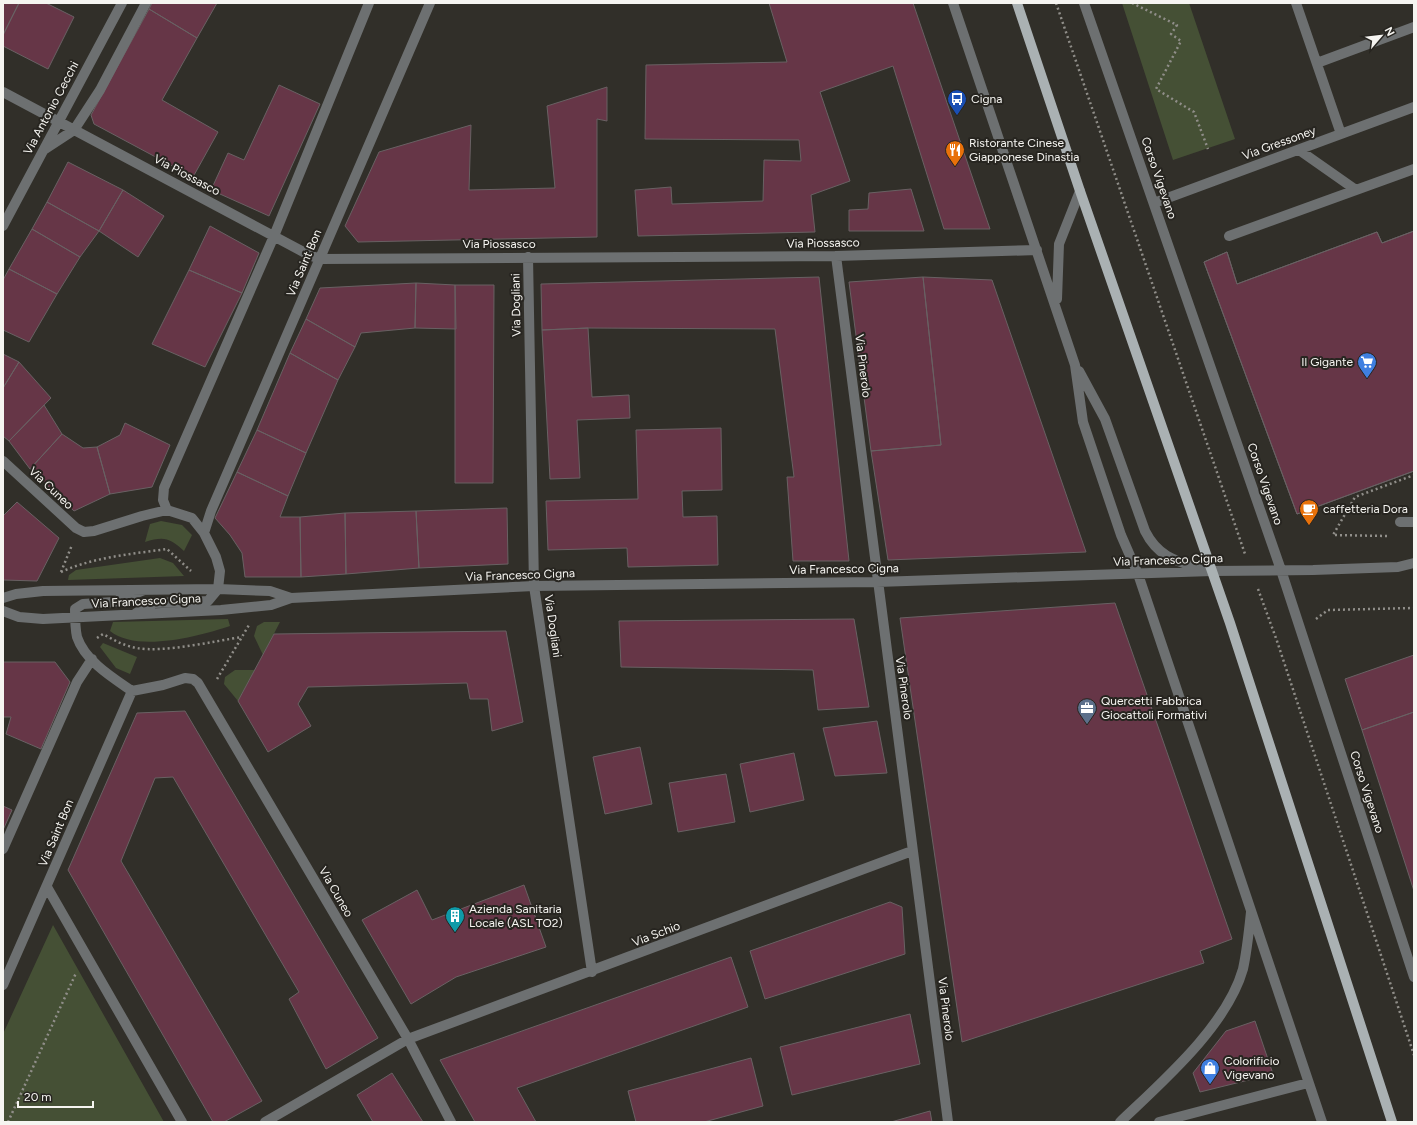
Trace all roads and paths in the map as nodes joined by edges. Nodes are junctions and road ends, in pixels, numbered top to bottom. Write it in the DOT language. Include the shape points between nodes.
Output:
graph roads {
  1 [pos="122,3"];
  2 [pos="146,3"];
  3 [pos="369,3"];
  4 [pos="430,3"];
  5 [pos="953,3"];
  6 [pos="1017,3"];
  7 [pos="1056,3"];
  8 [pos="1084,3"];
  9 [pos="1132,3"];
  10 [pos="1296,3"];
  11 [pos="1414,27"];
  12 [pos="1317,63"];
  13 [pos="3,92"];
  14 [pos="1414,107"];
  15 [pos="58,122"];
  16 [pos="74,130"];
  17 [pos="1341,134"];
  18 [pos="1208,149"];
  19 [pos="44,150"];
  20 [pos="1299,150"];
  21 [pos="1414,169"];
  22 [pos="1356,190"];
  23 [pos="1080,191"];
  24 [pos="1154,203"];
  25 [pos="12,208"];
  26 [pos="3,214"];
  27 [pos="3,226"];
  28 [pos="274,236"];
  29 [pos="1228,236"];
  30 [pos="1037,250"];
  31 [pos="836,256"];
  32 [pos="528,257"];
  33 [pos="320,258"];
  34 [pos="1057,309"];
  35 [pos="1075,365"];
  36 [pos="3,461"];
  37 [pos="1414,475"];
  38 [pos="167,510"];
  39 [pos="1234,522"];
  40 [pos="1400,522"];
  41 [pos="1414,522"];
  42 [pos="204,533"];
  43 [pos="69,538"];
  44 [pos="1414,563"];
  45 [pos="1398,567"];
  46 [pos="1281,570"];
  47 [pos="197,571"];
  48 [pos="1212,571"];
  49 [pos="1414,571"];
  50 [pos="61,572"];
  51 [pos="55,574"];
  52 [pos="1138,574"];
  53 [pos="877,582"];
  54 [pos="534,586"];
  55 [pos="218,589"];
  56 [pos="144,590"];
  57 [pos="3,598"];
  58 [pos="291,598"];
  59 [pos="1414,608"];
  60 [pos="3,611"];
  61 [pos="135,614"];
  62 [pos="75,618"];
  63 [pos="1315,620"];
  64 [pos="252,621"];
  65 [pos="242,637"];
  66 [pos="95,640"];
  67 [pos="1278,641"];
  68 [pos="92,659"];
  69 [pos="215,681"];
  70 [pos="132,691"];
  71 [pos="3,849"];
  72 [pos="912,851"];
  73 [pos="47,887"];
  74 [pos="1252,910"];
  75 [pos="85,952"];
  76 [pos="592,972"];
  77 [pos="1414,977"];
  78 [pos="3,985"];
  79 [pos="408,1040"];
  80 [pos="1414,1055"];
  81 [pos="1308,1083"];
  82 [pos="8,1122"];
  83 [pos="182,1122"];
  84 [pos="265,1122"];
  85 [pos="451,1122"];
  86 [pos="948,1122"];
  87 [pos="1120,1122"];
  88 [pos="1159,1122"];
  89 [pos="1322,1122"];
  90 [pos="1392,1122"];
  1 -- 15 [label="street, Via Antonio Cecchi"];
  2 -- 16 [label="street" via="100,90"];
  3 -- 28 [label="street"];
  4 -- 33 [label="street, Via Saint Bon"];
  5 -- 30 [label="street"];
  6 -- 23 [label="main road"];
  7 -- 39 [label="path"];
  8 -- 24 [label="street, Corso Vigevano"];
  9 -- 18 [label="path" via="1177,25 1172,34 1181,41 1156,89 1194,112"];
  10 -- 12 [label="street"];
  11 -- 12 [label="street"];
  12 -- 17 [label="street"];
  13 -- 15 [label="street, Via Piossasco"];
  14 -- 17 [label="street, Via Gressoney"];
  15 -- 16 [label="street, Via Piossasco"];
  15 -- 19 [label="street, Via Antonio Cecchi"];
  16 -- 19 [label="street"];
  16 -- 28 [label="street, Via Piossasco"];
  17 -- 20 [label="street, Via Gressoney"];
  19 -- 25 [label="street, Via Antonio Cecchi"];
  20 -- 22 [label="street"];
  20 -- 24 [label="street, Via Gressoney"];
  21 -- 22 [label="street"];
  22 -- 29 [label="street"];
  23 -- 34 [label="street" via="1059,244"];
  23 -- 48 [label="main road"];
  24 -- 46 [label="street, Corso Vigevano"];
  25 -- 26 [label="street"];
  25 -- 27 [label="street, Via Antonio Cecchi"];
  28 -- 33 [label="street, Via Piossasco" via="309,255"];
  28 -- 38 [label="street" via="164,488 163,500"];
  30 -- 31 [label="street, Via Piossasco"];
  30 -- 34 [label="street"];
  31 -- 32 [label="street, Via Piossasco"];
  31 -- 53 [label="street, Via Pinerolo"];
  32 -- 33 [label="street, Via Piossasco"];
  32 -- 54 [label="street, Via Dogliani"];
  33 -- 42 [label="street, Via Saint Bon" via="211,511"];
  34 -- 35 [label="street"];
  35 -- 48 [label="street" via="1106,419 1151,543 1165,556"];
  35 -- 52 [label="street" via="1083,422 1121,535"];
  36 -- 38 [label="street, Via Cuneo" via="76,528 84,532"];
  37 -- 40 [label="path" via="1355,497 1333,536 1402,536"];
  38 -- 42 [label="street" via="192,518"];
  40 -- 41 [label="street"];
  42 -- 55 [label="street" via="220,571"];
  43 -- 50 [label="path" via="73,544"];
  44 -- 45 [label="street, Via Francesco Cigna"];
  45 -- 46 [label="street, Via Francesco Cigna"];
  45 -- 49 [label="street, Via Francesco Cigna"];
  46 -- 48 [label="street, Via Francesco Cigna"];
  46 -- 77 [label="street, Corso Vigevano"];
  47 -- 50 [label="path" via="191,571 167,549 108,558 76,565"];
  48 -- 52 [label="street, Via Francesco Cigna"];
  48 -- 90 [label="main road"];
  50 -- 51 [label="path"];
  52 -- 53 [label="street, Via Francesco Cigna"];
  52 -- 74 [label="street"];
  53 -- 54 [label="street, Via Francesco Cigna"];
  53 -- 72 [label="street, Via Pinerolo"];
  54 -- 58 [label="street, Via Francesco Cigna"];
  54 -- 76 [label="street, Via Dogliani"];
  55 -- 56 [label="street, Via Francesco Cigna"];
  55 -- 58 [label="street, Via Francesco Cigna" via="270,591"];
  55 -- 61 [label="street" via="208,601 154,603"];
  56 -- 57 [label="street, Via Francesco Cigna" via="43,591"];
  56 -- 62 [label="street" via="114,602 83,604 74,609"];
  58 -- 61 [label="street, Via Francesco Cigna" via="271,605 248,608"];
  59 -- 63 [label="path" via="1328,610"];
  60 -- 62 [label="street, Via Francesco Cigna" via="19,617"];
  61 -- 62 [label="street, Via Francesco Cigna"];
  62 -- 68 [label="street" via="78,639"];
  64 -- 65 [label="path"];
  65 -- 66 [label="path" via="156,649 138,649 120,644 103,634"];
  65 -- 69 [label="path"];
  67 -- 80 [label="path"];
  68 -- 70 [label="street" via="110,676"];
  68 -- 71 [label="street" via="77,682"];
  70 -- 73 [label="street, Via Saint Bon"];
  70 -- 79 [label="street, Via Cuneo" via="185,678 193,679 205,693"];
  72 -- 76 [label="street, Via Schio"];
  72 -- 86 [label="street, Via Pinerolo"];
  73 -- 75 [label="street"];
  73 -- 78 [label="street, Via Saint Bon"];
  74 -- 81 [label="street"];
  74 -- 87 [label="street" via="1243,969 1225,1007 1198,1046"];
  75 -- 82 [label="path"];
  75 -- 83 [label="street"];
  76 -- 79 [label="street, Via Schio"];
  79 -- 84 [label="street, Via Schio"];
  79 -- 85 [label="street, Via Cuneo"];
  81 -- 88 [label="street"];
  81 -- 89 [label="street"];
}
